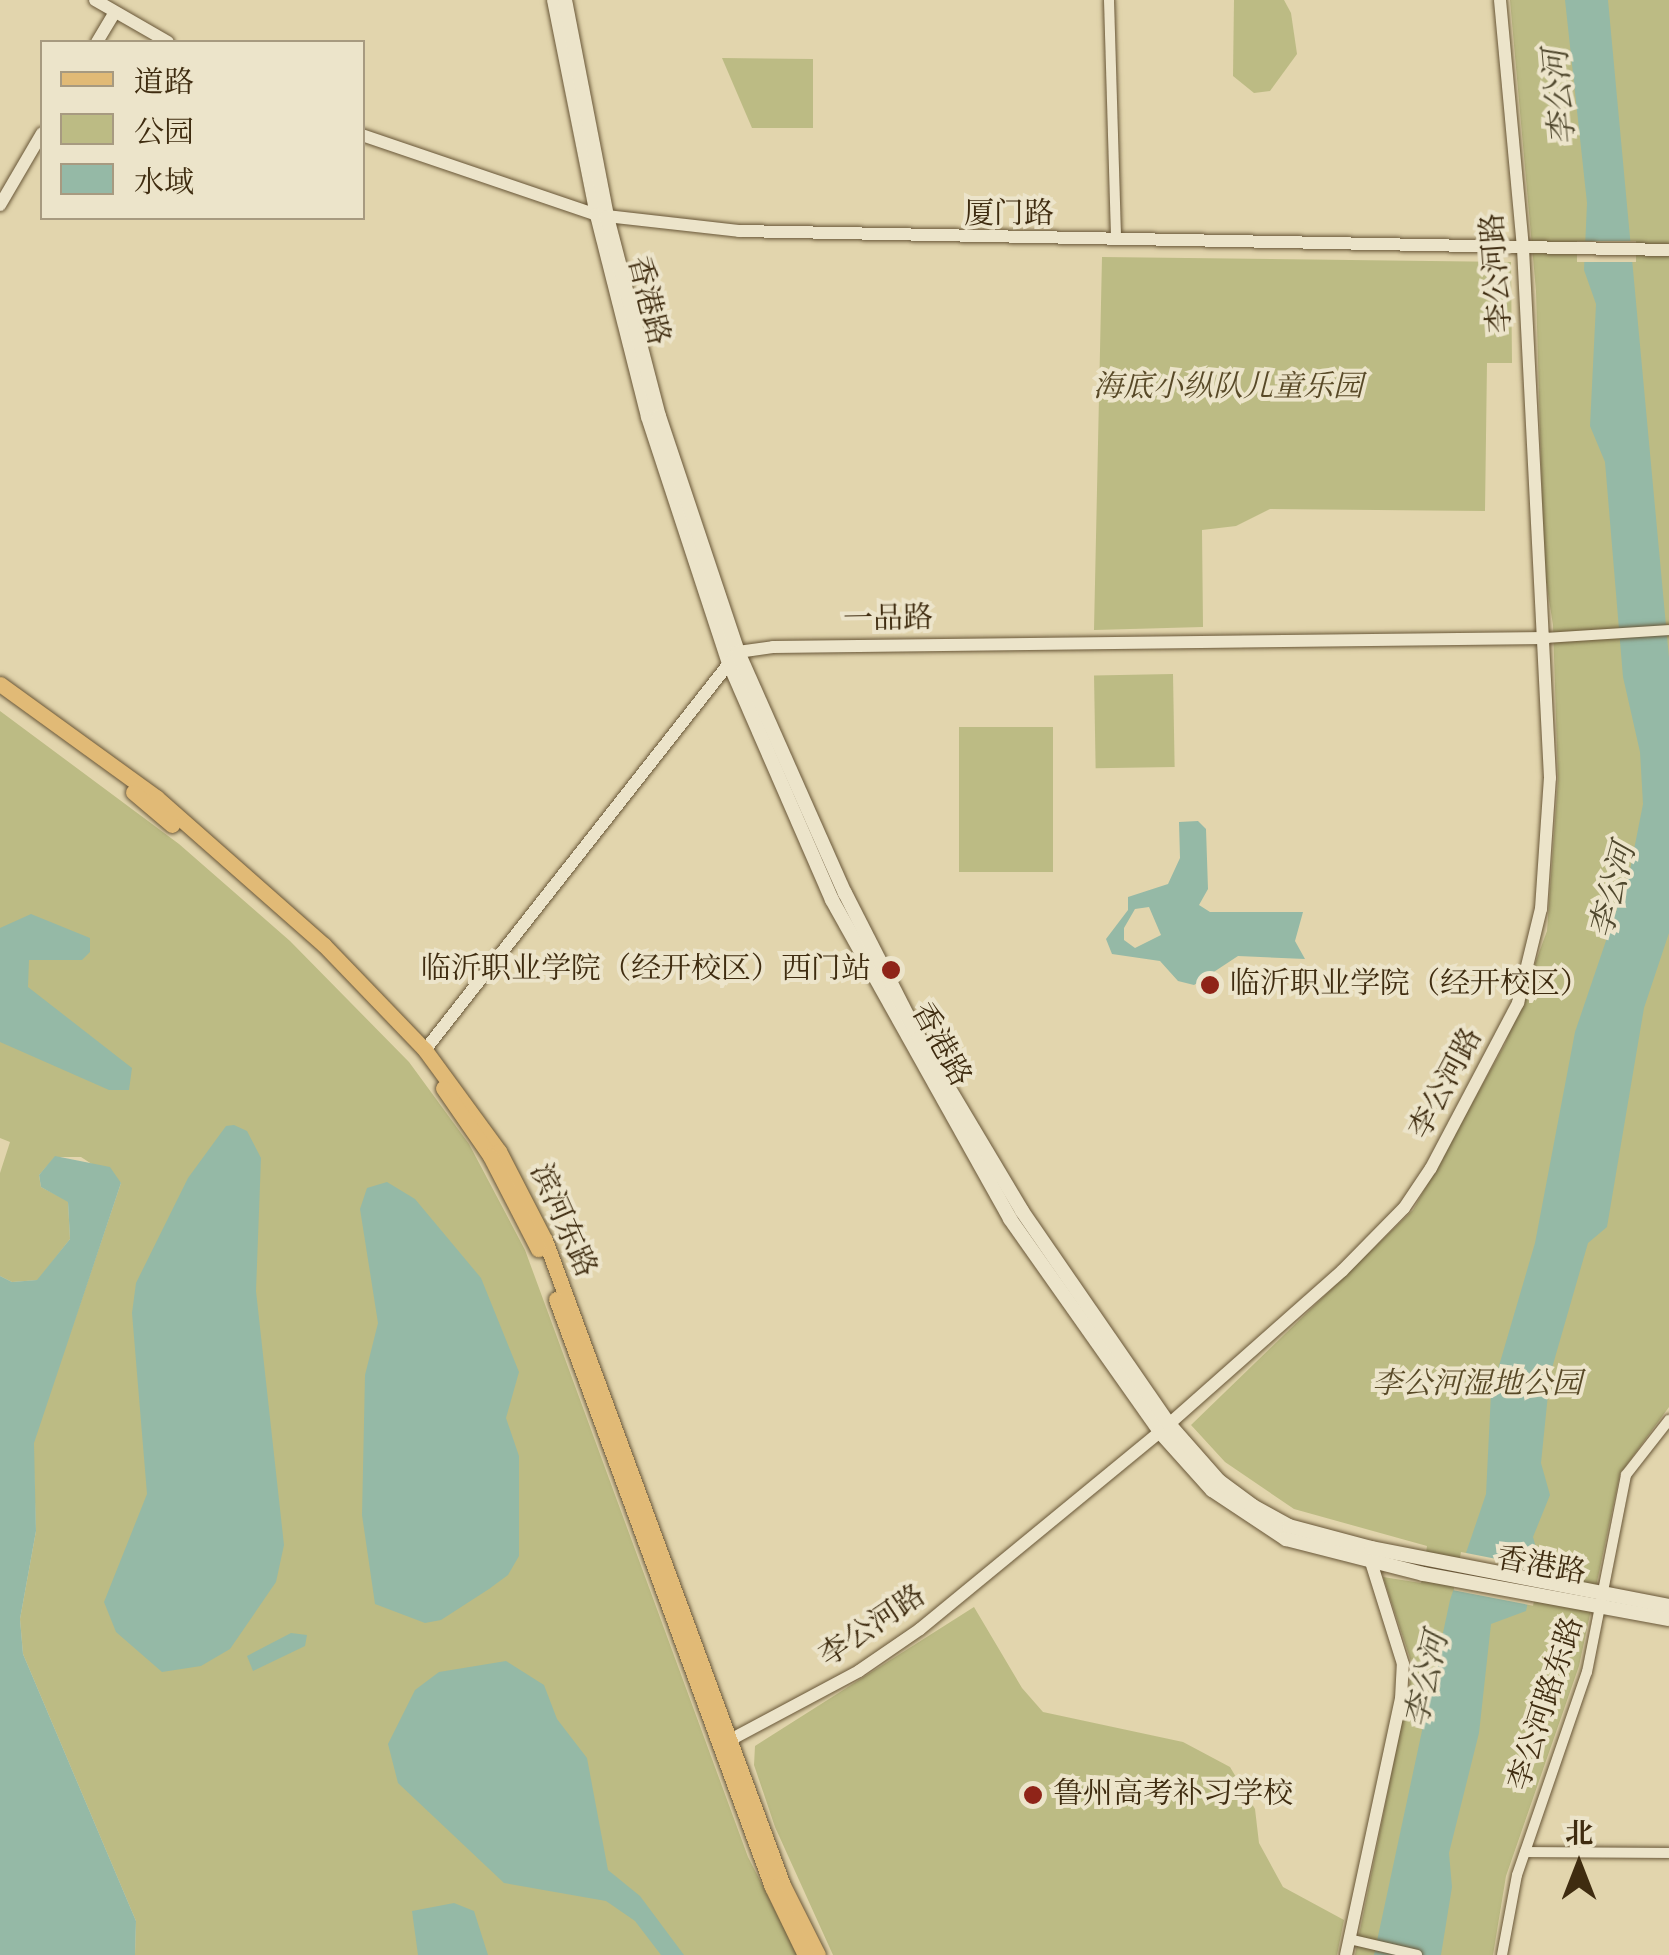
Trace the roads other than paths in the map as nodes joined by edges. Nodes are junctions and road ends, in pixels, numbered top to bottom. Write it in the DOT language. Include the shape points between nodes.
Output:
graph roads {
  1 [pos="94,0"];
  2 [pos="554,0"];
  3 [pos="565,0"];
  4 [pos="1109,0"];
  5 [pos="1500,0"];
  6 [pos="114,14"];
  7 [pos="97,40"];
  8 [pos="164,40"];
  9 [pos="40,136"];
  10 [pos="365,136"];
  11 [pos="0,204"];
  12 [pos="602,216"];
  13 [pos="1116,240"];
  14 [pos="1523,248"];
  15 [pos="1669,250"];
  16 [pos="1669,630"];
  17 [pos="1546,638"];
  18 [pos="734,658"];
  19 [pos="0,684"];
  20 [pos="0,695"];
  21 [pos="425,1050"];
  22 [pos="1669,1420"];
  23 [pos="1164,1428"];
  24 [pos="1371,1562"];
  25 [pos="1424,1567"];
  26 [pos="1605,1599"];
  27 [pos="1669,1606"];
  28 [pos="1669,1618"];
  29 [pos="730,1740"];
  30 [pos="1525,1852"];
  31 [pos="1669,1852"];
  32 [pos="1349,1939"];
  33 [pos="805,1955"];
  34 [pos="818,1955"];
  35 [pos="1346,1955"];
  36 [pos="1416,1955"];
  37 [pos="1502,1955"];
  1 -- 6 [label="street"];
  2 -- 12 [label="main road, 香港路"];
  3 -- 12 [label="main road, 香港路"];
  4 -- 13 [label="street"];
  5 -- 14 [label="street, 李公河路"];
  6 -- 7 [label="street"];
  6 -- 8 [label="street"];
  9 -- 11 [label="street"];
  10 -- 12 [label="street, 厦门路"];
  12 -- 13 [label="street, 厦门路" via="824,237"];
  12 -- 18 [label="main road, 香港路"];
  13 -- 14 [label="street, 厦门路"];
  14 -- 15 [label="street, 厦门路"];
  14 -- 17 [label="street, 李公河路"];
  16 -- 17 [label="street"];
  17 -- 18 [label="street, 一品路"];
  17 -- 23 [label="street, 李公河路" via="1547,842 1532,956 1518,1002 1404,1208"];
  18 -- 21 [label="street"];
  18 -- 23 [label="main road, 香港路" via="928,1055"];
  19 -- 21 [label="main road, 滨河东路" via="171,810 324,945"];
  20 -- 33 [label="main road, 滨河东路" via="135,794 320,955 417,1055 490,1156 536,1244 740,1800"];
  21 -- 29 [label="main road, 滨河东路" via="499,1152 545,1240"];
  22 -- 26 [label="street, 李公河路东路" via="1626,1475"];
  23 -- 24 [label="main road, 香港路" via="1212,1490 1246,1514 1286,1539"];
  23 -- 25 [label="main road, 香港路" via="1219,1481 1289,1526"];
  23 -- 29 [label="street, 李公河路" via="920,1629 859,1671"];
  24 -- 25 [label="main road, 香港路"];
  24 -- 32 [label="street" via="1397,1638 1402,1682"];
  25 -- 26 [label="main road, 香港路"];
  26 -- 27 [label="main road, 香港路"];
  26 -- 28 [label="main road, 香港路"];
  26 -- 30 [label="street, 李公河路东路"];
  29 -- 34 [label="main road, 滨河东路" via="783,1884"];
  30 -- 31 [label="street"];
  30 -- 37 [label="street, 李公河路东路"];
  32 -- 35 [label="street"];
  32 -- 36 [label="street"];
}
